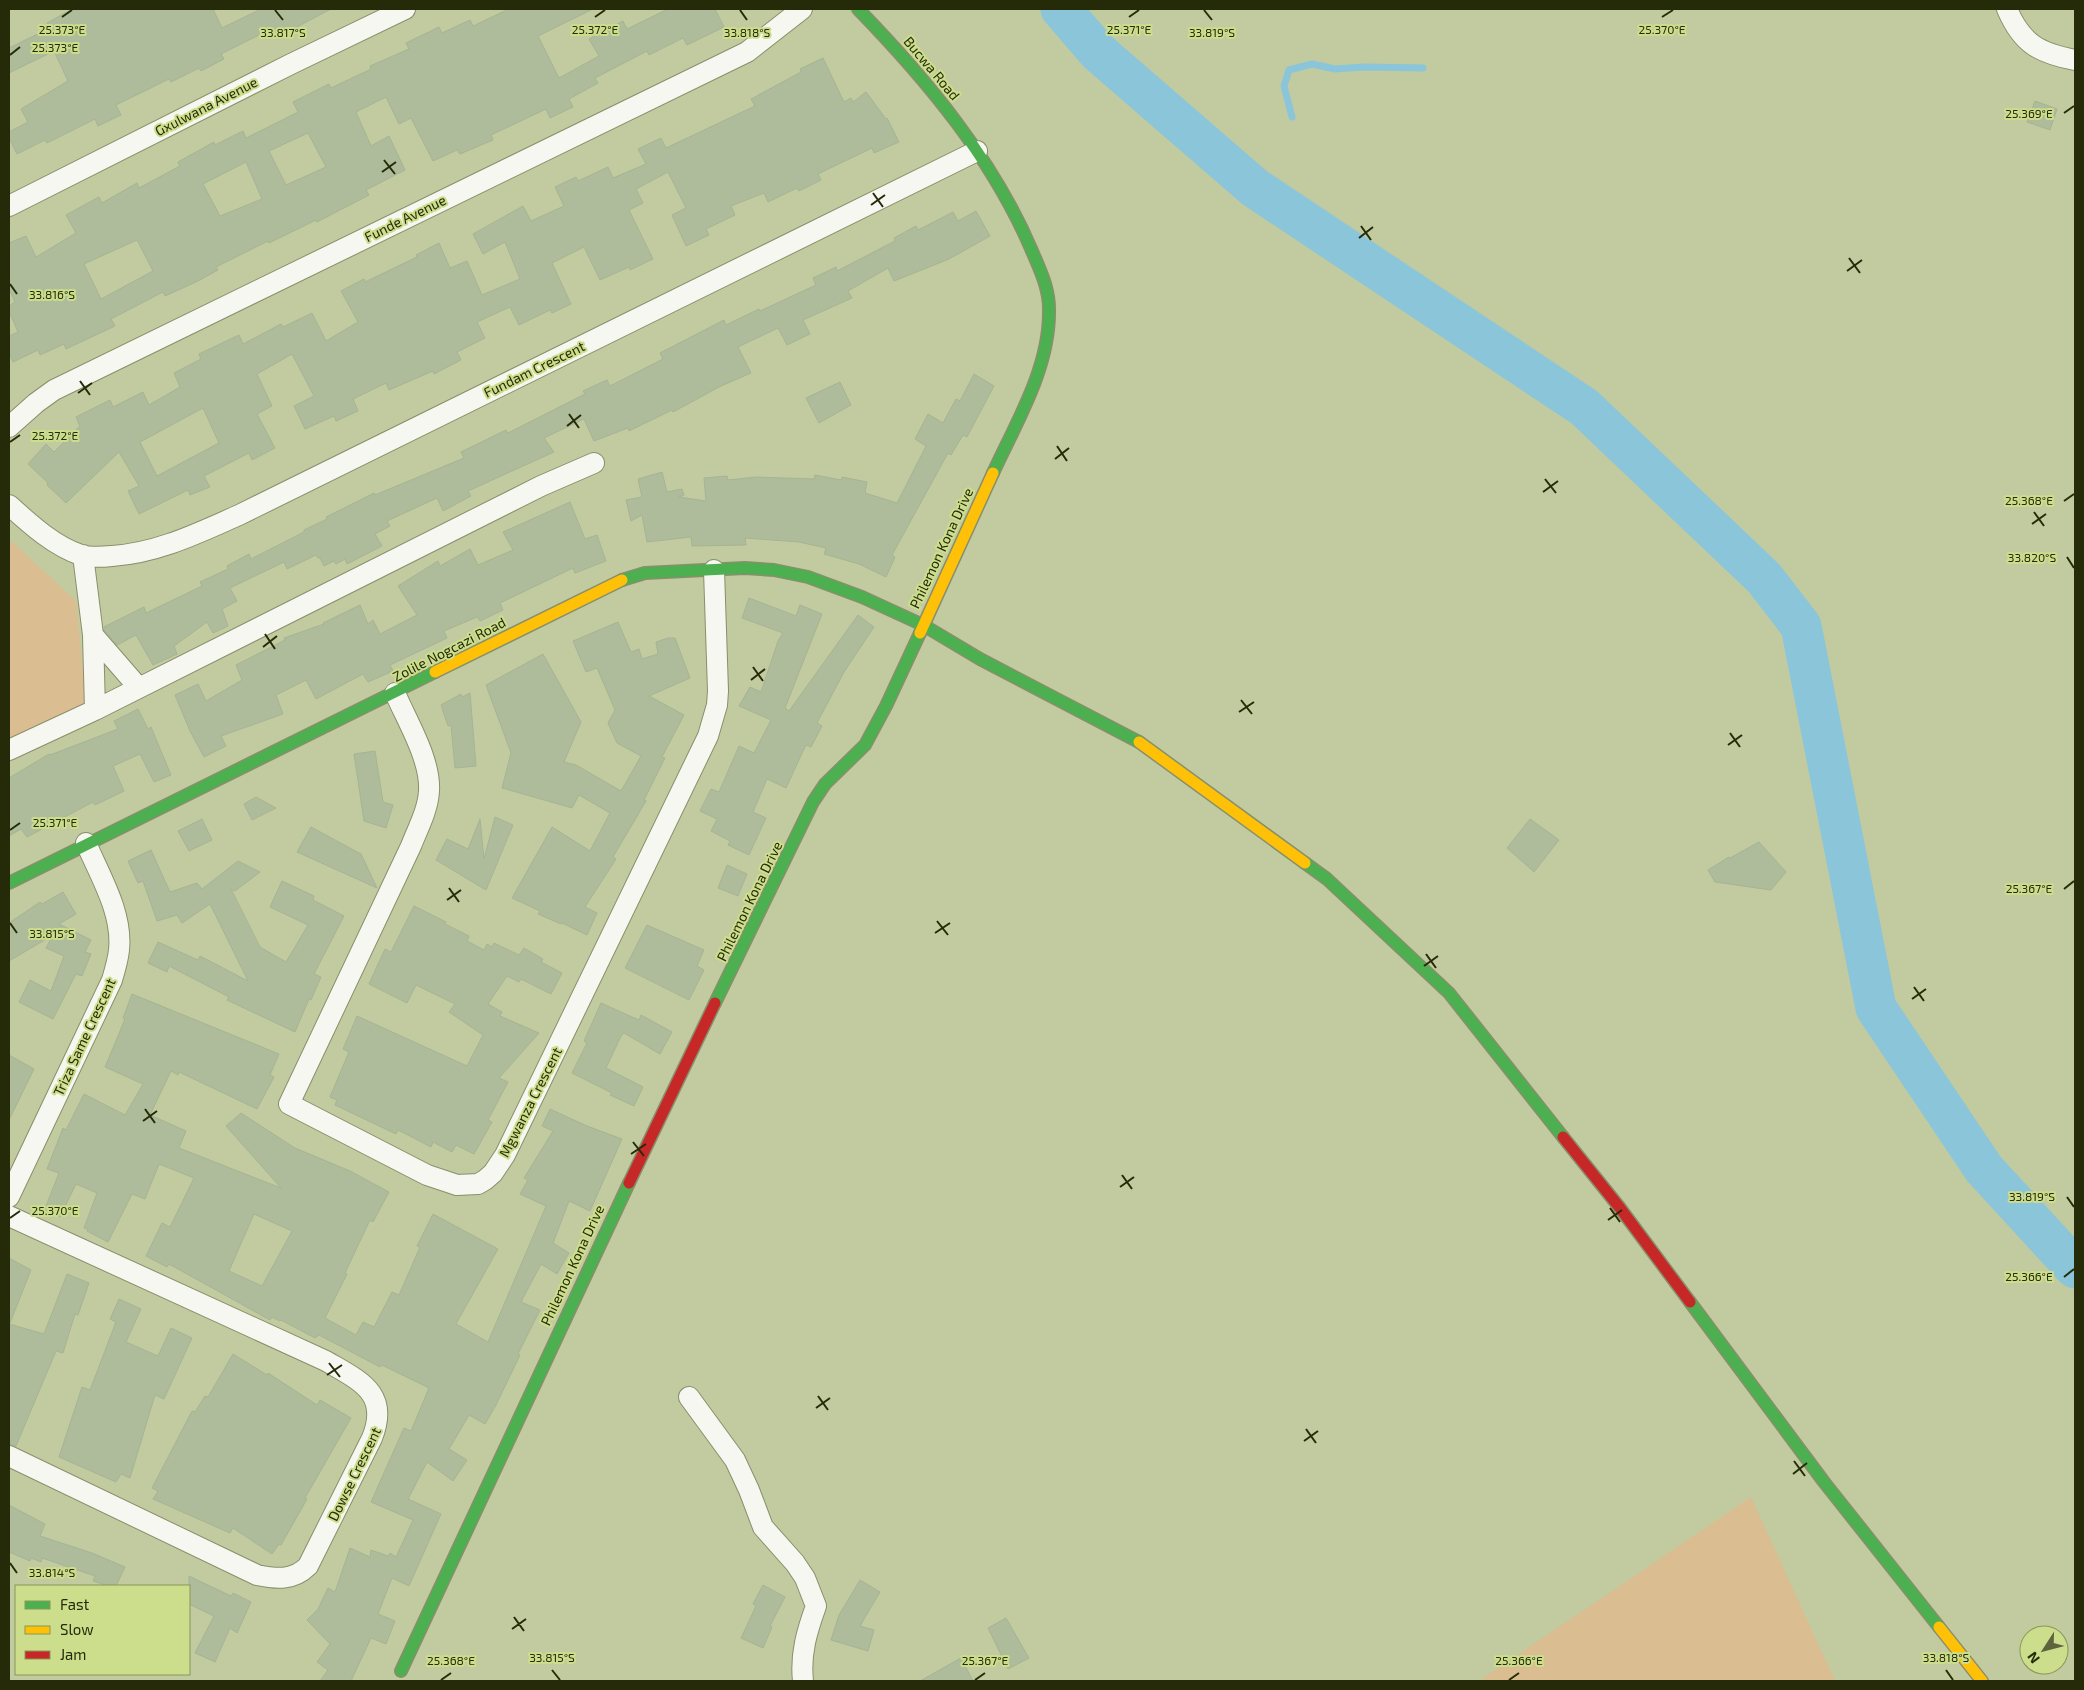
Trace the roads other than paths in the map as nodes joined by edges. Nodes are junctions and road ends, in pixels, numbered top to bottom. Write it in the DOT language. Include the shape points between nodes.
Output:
graph roads {
  1 [pos="405,9"];
  2 [pos="802,9"];
  3 [pos="858,9"];
  4 [pos="2007,9"];
  5 [pos="2075,60"];
  6 [pos="977,151"];
  7 [pos="9,206"];
  8 [pos="9,427"];
  9 [pos="594,463"];
  10 [pos="9,505"];
  11 [pos="83,555"];
  12 [pos="714,570"];
  13 [pos="923,625"];
  14 [pos="93,635"];
  15 [pos="138,688"];
  16 [pos="395,693"];
  17 [pos="95,710"];
  18 [pos="9,750"];
  19 [pos="86,843"];
  20 [pos="9,883"];
  21 [pos="9,1197"];
  22 [pos="9,1216"];
  23 [pos="689,1397"];
  24 [pos="9,1456"];
  25 [pos="401,1671"];
  26 [pos="803,1681"];
  27 [pos="1982,1681"];
  1 -- 7 [label="street, Gxulwana Avenue"];
  2 -- 8 [label="street, Funde Avenue" via="748,52 54,390"];
  3 -- 6 [label="street, Bucwa Road" via="935,92"];
  4 -- 5 [label="street" via="2015,27 2029,42 2052,56"];
  6 -- 11 [label="street, Fundam Crescent" via="239,515 156,549 131,555"];
  6 -- 13 [label="street, Philemon Kona Drive" via="1028,238 1047,287 1045,351 1031,391"];
  9 -- 15 [label="street"];
  10 -- 11 [label="street, Fundam Crescent" via="68,550"];
  11 -- 14 [label="street"];
  12 -- 13 [label="street, Zolile Nogcazi Road" via="774,570 808,577"];
  12 -- 16 [label="street, Zolile Nogcazi Road" via="645,573 619,582"];
  12 -- 16 [label="street, Mgwanza Crescent" via="718,691 708,736 505,1155 492,1173 478,1184 457,1185 427,1175 289,1104 424,813 429,774"];
  13 -- 25 [label="street, Philemon Kona Drive" via="874,731 865,745 824,784 813,802 592,1258"];
  13 -- 27 [label="street, Zolile Nogcazi Road" via="980,659 1137,741 1327,879 1449,993 1620,1208 1824,1482"];
  14 -- 15 [label="street"];
  14 -- 17 [label="street"];
  15 -- 17 [label="street"];
  16 -- 19 [label="street, Zolile Nogcazi Road"];
  17 -- 18 [label="street"];
  19 -- 20 [label="street, Zolile Nogcazi Road"];
  19 -- 21 [label="street, Triza Same Crescent" via="114,909 119,949 112,980"];
  22 -- 24 [label="street, Dowse Crescent" via="326,1361 361,1382 378,1408 379,1422 308,1566 295,1576 285,1578 257,1575"];
  23 -- 26 [label="street" via="735,1460 763,1527 795,1563 809,1587 816,1606 805,1636 801,1664"];
}
